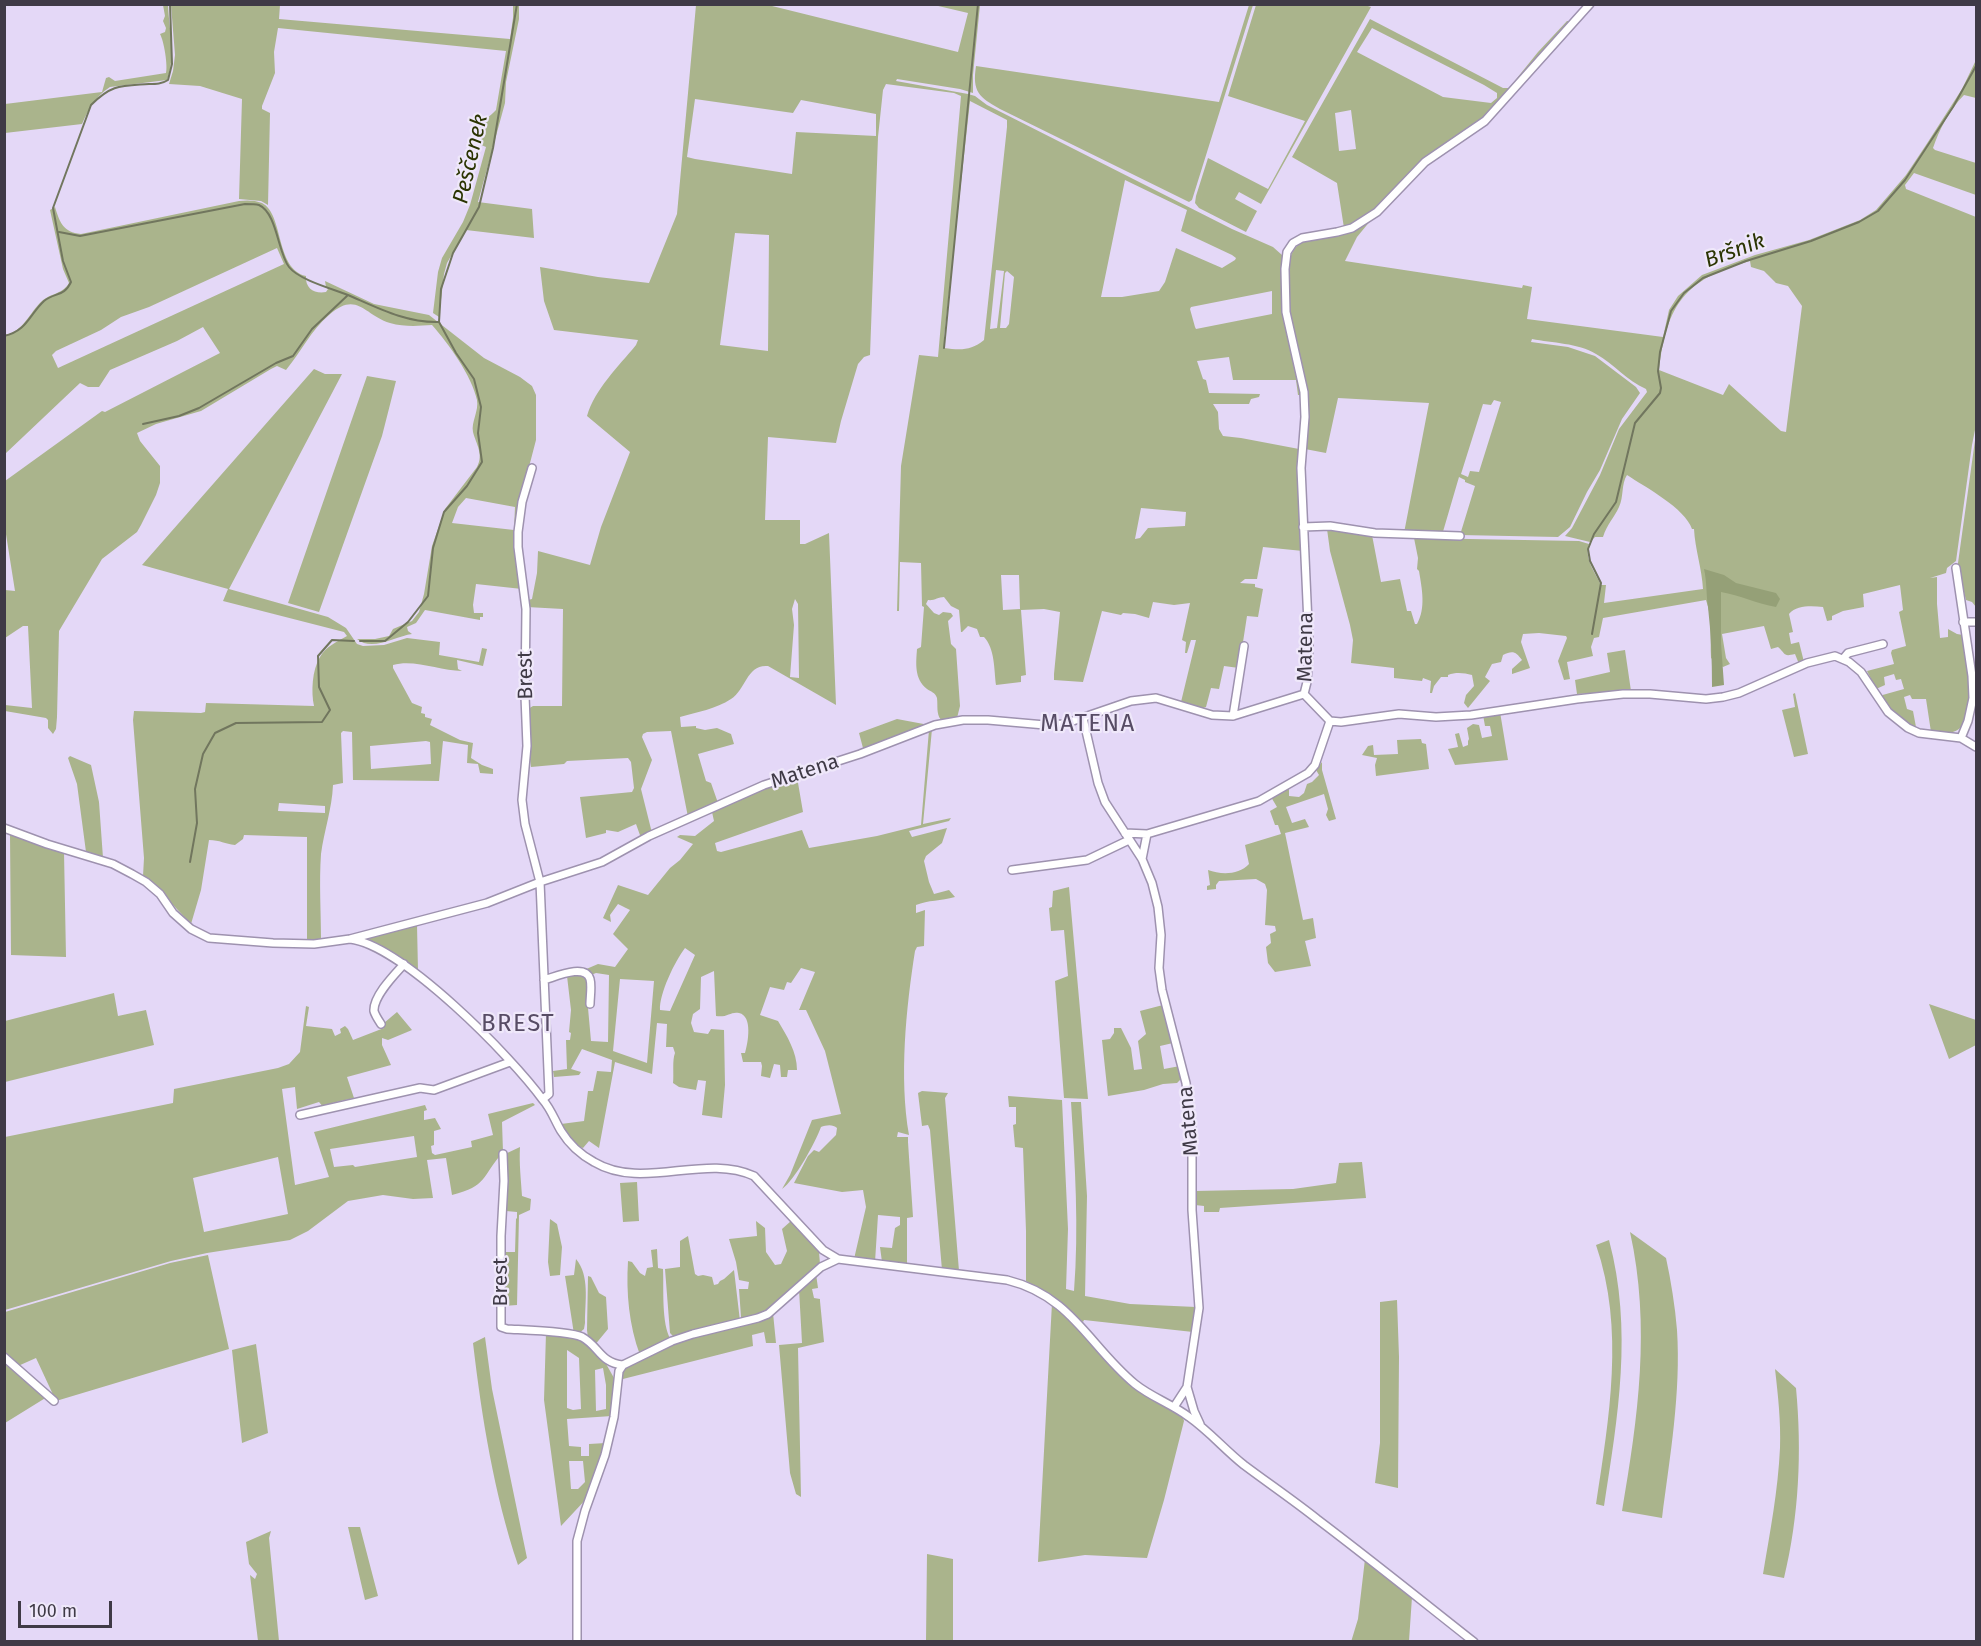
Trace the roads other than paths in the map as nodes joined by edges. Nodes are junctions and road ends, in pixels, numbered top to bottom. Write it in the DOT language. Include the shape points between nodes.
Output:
graph roads {
  1 [pos="1590,4"];
  2 [pos="532,468"];
  3 [pos="1304,527"];
  4 [pos="1460,536"];
  5 [pos="1956,568"];
  6 [pos="1963,622"];
  7 [pos="1977,622"];
  8 [pos="1883,644"];
  9 [pos="1244,646"];
  10 [pos="1843,658"];
  11 [pos="1304,694"];
  12 [pos="1233,716"];
  13 [pos="1083,718"];
  14 [pos="1330,721"];
  15 [pos="1961,738"];
  16 [pos="1977,747"];
  17 [pos="4,828"];
  18 [pos="1125,833"];
  19 [pos="1147,834"];
  20 [pos="1129,840"];
  21 [pos="1142,860"];
  22 [pos="1012,870"];
  23 [pos="540,882"];
  24 [pos="350,939"];
  25 [pos="404,964"];
  26 [pos="544,980"];
  27 [pos="590,1004"];
  28 [pos="381,1024"];
  29 [pos="510,1062"];
  30 [pos="543,1099"];
  31 [pos="300,1115"];
  32 [pos="503,1154"];
  33 [pos="823,1250"];
  34 [pos="838,1259"];
  35 [pos="821,1268"];
  36 [pos="4,1356"];
  37 [pos="609,1362"];
  38 [pos="623,1365"];
  39 [pos="617,1380"];
  40 [pos="1187,1387"];
  41 [pos="54,1401"];
  42 [pos="1174,1407"];
  43 [pos="1202,1426"];
  44 [pos="577,1641"];
  45 [pos="1474,1641"];
  1 -- 3 [label="street, Matena" via="1485,122 1425,162 1377,212 1352,228 1302,238 1287,252 1286,312 1304,392"];
  2 -- 23 [label="street, Brest" via="518,532 526,609 527,746 522,800"];
  3 -- 4 [label="street"];
  3 -- 11 [label="street, Matena" via="1309,646"];
  5 -- 6 [label="street"];
  6 -- 7 [label="street"];
  6 -- 15 [label="street" via="1973,698"];
  8 -- 10 [label="street" via="1848,653"];
  9 -- 12 [label="street"];
  10 -- 14 [label="street" via="1825,657 1739,693 1706,699 1623,694 1471,715 1399,714"];
  10 -- 15 [label="street" via="1861,672 1888,712 1908,728"];
  11 -- 12 [label="street, Matena"];
  11 -- 14 [label="street"];
  12 -- 13 [label="street, Matena" via="1212,715 1149,698"];
  13 -- 18 [label="street, Matena" via="1098,783"];
  13 -- 23 [label="street, Matena" via="1055,724 971,720 935,726 764,785 649,836 602,862"];
  14 -- 19 [label="street" via="1316,765 1300,778 1259,801"];
  15 -- 16 [label="street"];
  17 -- 24 [label="street" via="132,874 160,894 190,929 209,938 296,944"];
  18 -- 19 [label="street"];
  18 -- 20 [label="street, Matena"];
  19 -- 21 [label="street"];
  20 -- 21 [label="street, Matena"];
  20 -- 22 [label="street" via="1087,860"];
  21 -- 40 [label="street, Matena" via="1158,907 1162,990 1186,1083 1192,1132 1193,1227 1200,1294"];
  23 -- 24 [label="street" via="487,903"];
  23 -- 26 [label="street, Brest"];
  24 -- 25 [label="street" via="371,944"];
  25 -- 28 [label="street" via="376,1003 374,1011"];
  25 -- 29 [label="street" via="469,1020"];
  26 -- 27 [label="street" via="578,970 586,973 590,978"];
  26 -- 30 [label="street, Brest" via="549,1094"];
  29 -- 30 [label="street"];
  29 -- 31 [label="street" via="434,1090 420,1088"];
  30 -- 33 [label="street" via="570,1143 607,1168 629,1173 727,1169 754,1176"];
  32 -- 37 [label="street, Brest" via="501,1327 577,1335"];
  33 -- 34 [label="street"];
  33 -- 35 [label="street"];
  34 -- 35 [label="street"];
  34 -- 42 [label="street" via="1007,1280 1038,1290 1062,1306 1138,1386"];
  35 -- 38 [label="street" via="768,1314 672,1341"];
  36 -- 41 [label="street"];
  37 -- 38 [label="street"];
  37 -- 39 [label="street, Brest"];
  38 -- 39 [label="street"];
  39 -- 44 [label="street" via="605,1455 577,1541"];
  40 -- 42 [label="street, Matena"];
  40 -- 43 [label="street, Matena"];
  42 -- 43 [label="street"];
  43 -- 45 [label="street" via="1246,1466"];
}
